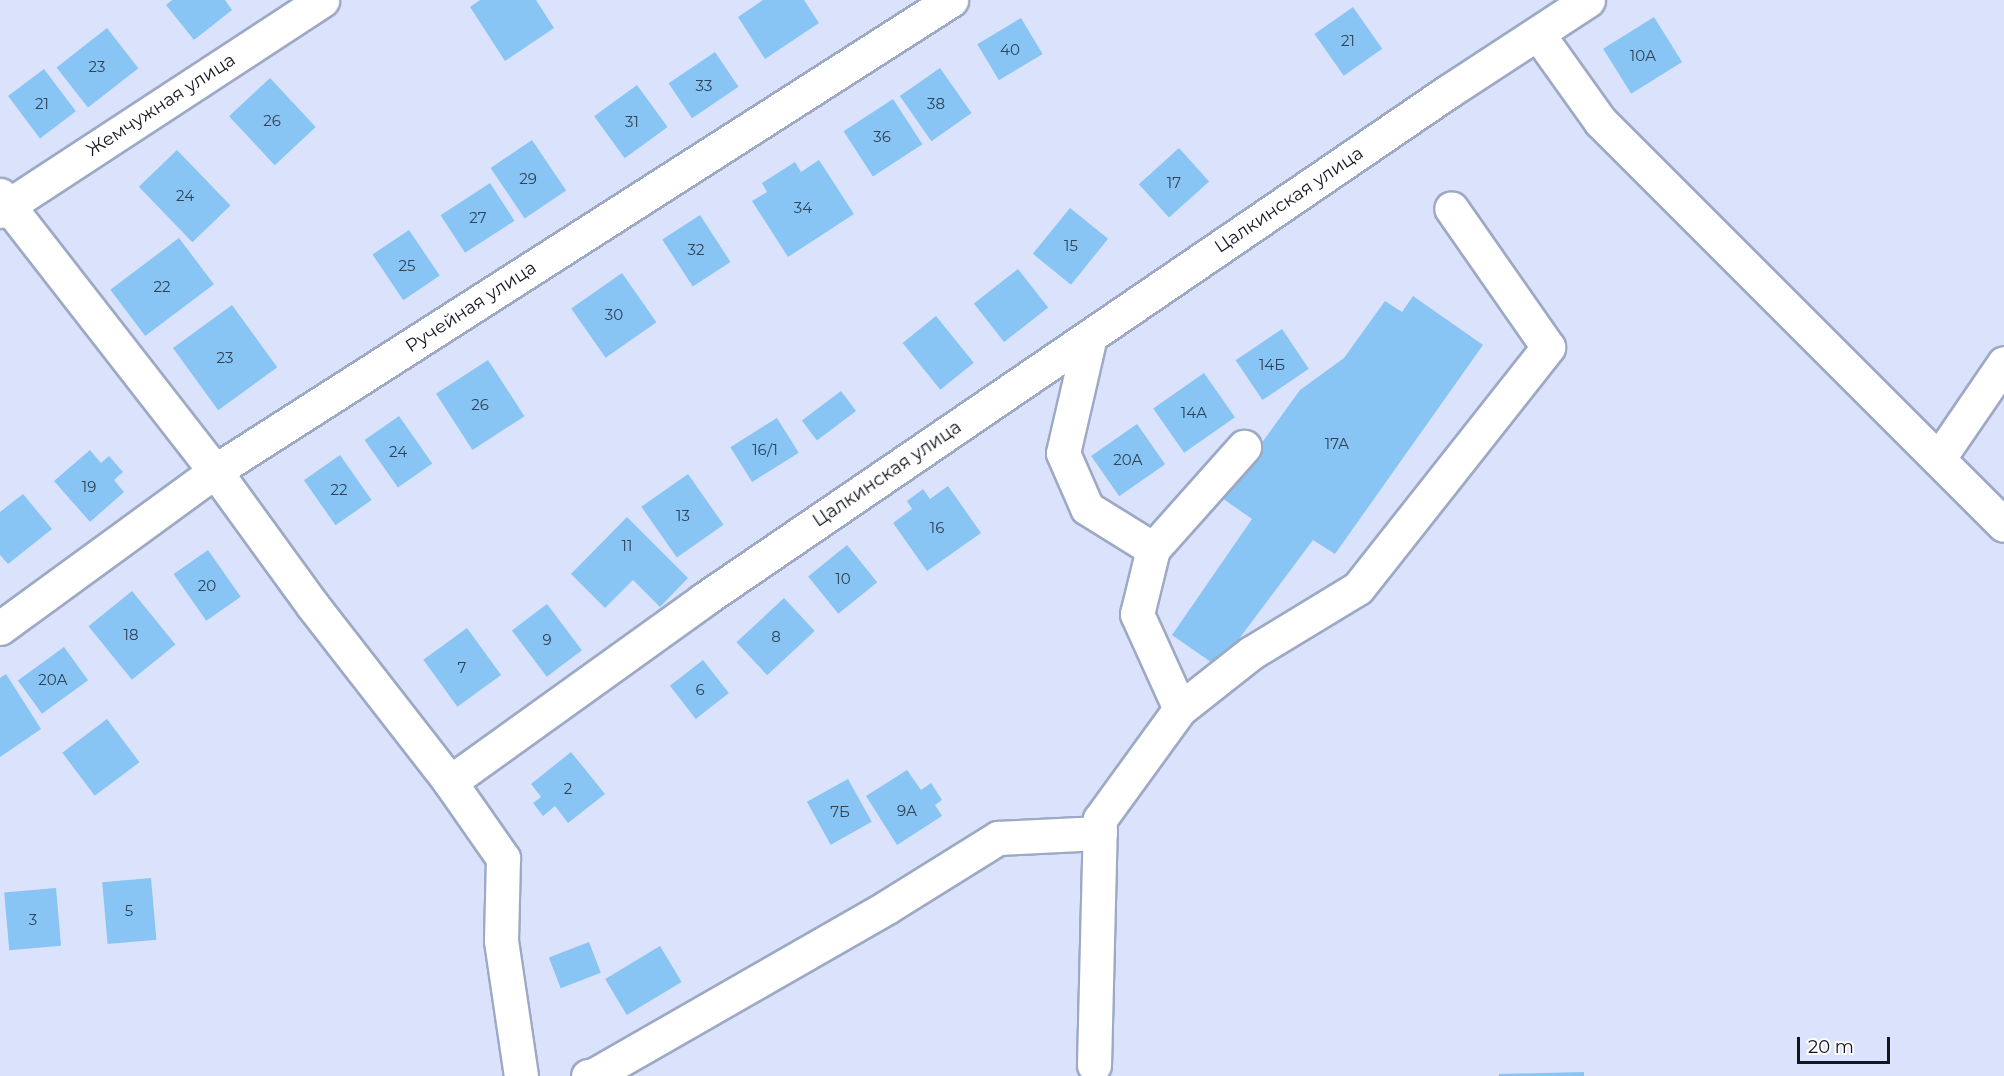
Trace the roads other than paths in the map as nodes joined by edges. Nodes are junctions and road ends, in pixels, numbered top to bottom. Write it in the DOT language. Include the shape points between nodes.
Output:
graph roads {
  1 [pos="322,0"];
  2 [pos="951,0"];
  3 [pos="1588,0"];
  4 [pos="1538,34"];
  5 [pos="3,204"];
  6 [pos="1451,208"];
  7 [pos="1090,336"];
  8 [pos="2004,363"];
  9 [pos="1244,447"];
  10 [pos="1939,458"];
  11 [pos="215,471"];
  12 [pos="2004,525"];
  13 [pos="1153,549"];
  14 [pos="0,627"];
  15 [pos="1180,709"];
  16 [pos="450,782"];
  17 [pos="1100,833"];
  18 [pos="1094,1065"];
  19 [pos="521,1076"];
  20 [pos="588,1076"];
  1 -- 5 [label="street, Жемчужная улица"];
  2 -- 11 [label="street, Ручейная улица"];
  3 -- 4 [label="street, Цалкинская улица"];
  4 -- 7 [label="street, Цалкинская улица"];
  4 -- 10 [label="street" via="1600,121"];
  5 -- 11 [label="street"];
  6 -- 15 [label="street" via="1548,347 1358,588 1251,653"];
  7 -- 13 [label="street" via="1063,453 1087,508"];
  7 -- 16 [label="street, Цалкинская улица" via="703,600"];
  8 -- 10 [label="street"];
  9 -- 13 [label="street"];
  10 -- 12 [label="street"];
  11 -- 14 [label="street, Ручейная улица"];
  11 -- 16 [label="street" via="313,606"];
  13 -- 15 [label="street" via="1137,614"];
  15 -- 17 [label="street" via="1101,819"];
  16 -- 19 [label="street" via="503,858 501,940"];
  17 -- 18 [label="street"];
  17 -- 20 [label="street" via="998,838 867,919"];
}
